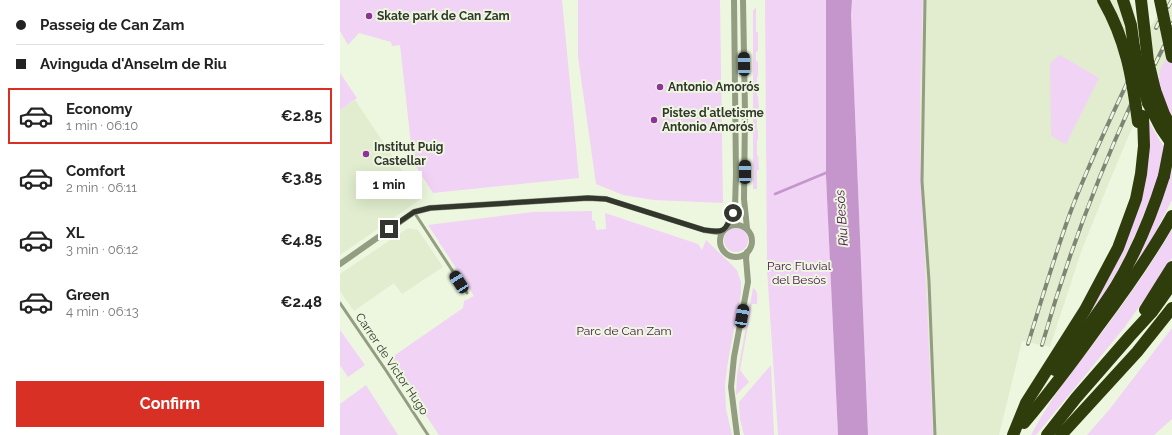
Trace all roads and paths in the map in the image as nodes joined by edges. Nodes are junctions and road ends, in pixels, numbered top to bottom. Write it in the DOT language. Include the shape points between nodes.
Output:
graph roads {
  1 [pos="734,0"];
  2 [pos="743,0"];
  3 [pos="926,0"];
  4 [pos="1103,0"];
  5 [pos="1123,0"];
  6 [pos="1160,0"];
  7 [pos="1141,2"];
  8 [pos="1172,57"];
  9 [pos="1140,76"];
  10 [pos="1140,119"];
  11 [pos="1172,129"];
  12 [pos="1172,135"];
  13 [pos="1172,144"];
  14 [pos="414,212"];
  15 [pos="1172,216"];
  16 [pos="727,226"];
  17 [pos="747,228"];
  18 [pos="704,230"];
  19 [pos="722,232"];
  20 [pos="720,239"];
  21 [pos="748,252"];
  22 [pos="340,264"];
  23 [pos="1172,267"];
  24 [pos="1172,284"];
  25 [pos="467,293"];
  26 [pos="340,303"];
  27 [pos="1172,308"];
  28 [pos="1130,336"];
  29 [pos="1102,390"];
  30 [pos="1024,422"];
  31 [pos="428,435"];
  32 [pos="737,435"];
  33 [pos="935,435"];
  34 [pos="1013,435"];
  35 [pos="1016,435"];
  36 [pos="1047,435"];
  37 [pos="1061,435"];
  38 [pos="1069,435"];
  1 -- 16 [label="street" via="735,207"];
  2 -- 17 [label="street" via="744,199"];
  3 -- 33 [label="lane" via="922,181"];
  4 -- 10 [label="highway, bridge" via="1123,44"];
  5 -- 9 [label="highway, bridge"];
  6 -- 8 [label="highway, bridge"];
  7 -- 11 [label="highway, bridge" via="1146,53 1155,90"];
  9 -- 10 [label="highway, bridge"];
  9 -- 13 [label="highway, bridge" via="1148,103"];
  10 -- 34 [label="highway" via="1136,199 1118,248 1074,328 1026,403"];
  12 -- 30 [label="highway, bridge" via="1164,176 1154,206 1120,279 1039,392"];
  14 -- 18 [label="street" via="430,208 606,199"];
  14 -- 22 [label="street"];
  14 -- 25 [label="lane"];
  15 -- 30 [label="highway" via="1154,248 1120,297 1047,396"];
  16 -- 17 [label="street" via="736,224"];
  16 -- 19 [label="street"];
  17 -- 21 [label="street" via="753,240"];
  18 -- 19 [label="street"];
  18 -- 20 [label="street"];
  19 -- 20 [label="street"];
  20 -- 21 [label="street" via="722,249 728,255 737,257"];
  21 -- 32 [label="street" via="748,282 731,387"];
  23 -- 28 [label="highway"];
  24 -- 28 [label="highway" via="1152,312"];
  26 -- 31 [label="lane, Carrer de Victor Hugo"];
  27 -- 29 [label="highway"];
  28 -- 36 [label="highway"];
  29 -- 37 [label="highway"];
  29 -- 38 [label="highway"];
  30 -- 35 [label="highway"];
}
